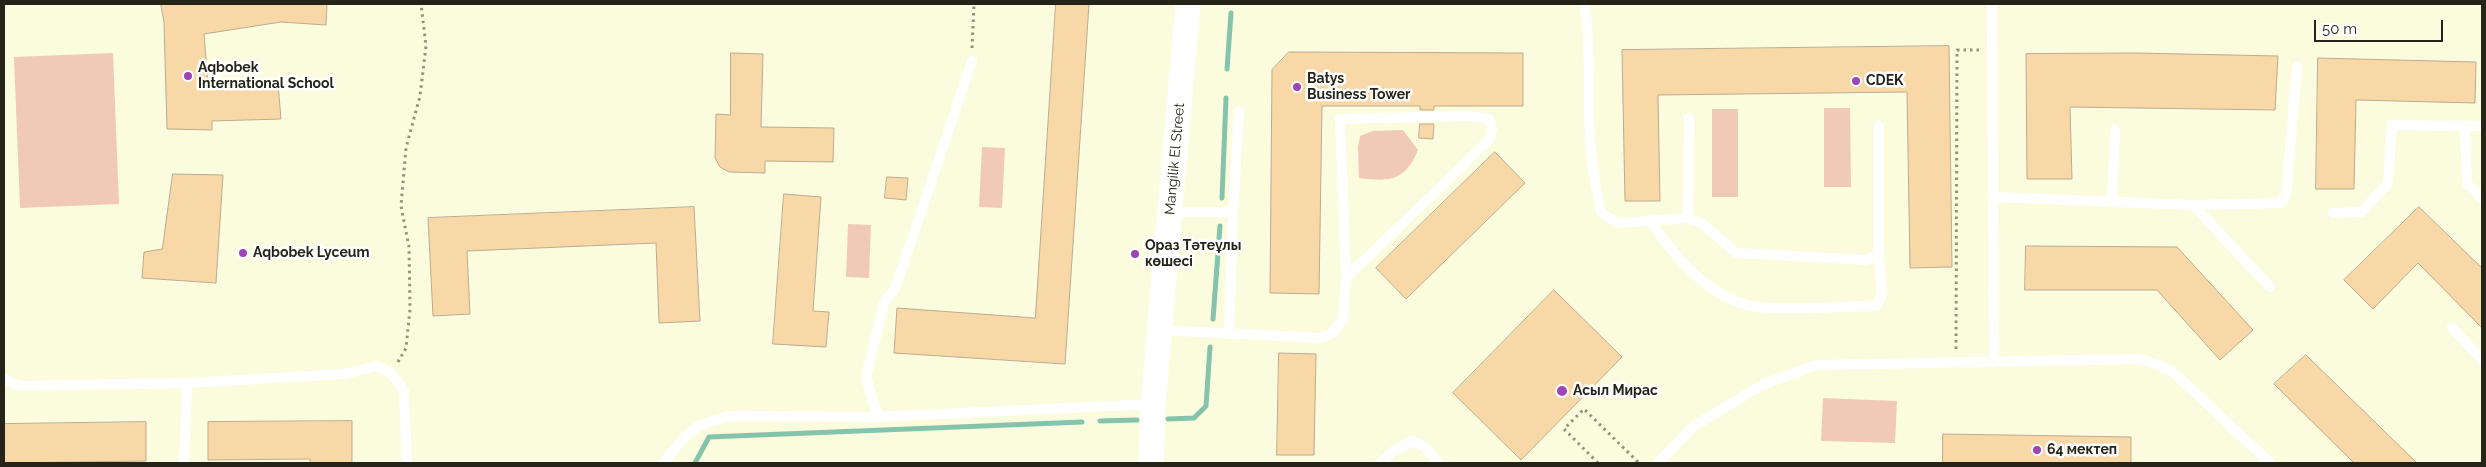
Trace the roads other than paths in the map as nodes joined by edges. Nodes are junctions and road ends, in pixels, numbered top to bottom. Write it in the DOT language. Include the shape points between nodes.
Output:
graph roads {
  1 [pos="1188,4"];
  2 [pos="1584,4"];
  3 [pos="1992,4"];
  4 [pos="972,61"];
  5 [pos="2297,66"];
  6 [pos="1239,112"];
  7 [pos="1689,118"];
  8 [pos="1879,126"];
  9 [pos="2465,126"];
  10 [pos="2482,126"];
  11 [pos="2115,130"];
  12 [pos="1994,197"];
  13 [pos="2482,199"];
  14 [pos="2112,202"];
  15 [pos="2194,205"];
  16 [pos="1170,212"];
  17 [pos="1233,212"];
  18 [pos="2333,214"];
  19 [pos="1688,218"];
  20 [pos="1651,222"];
  21 [pos="1879,255"];
  22 [pos="1346,278"];
  23 [pos="2270,287"];
  24 [pos="2452,328"];
  25 [pos="1160,330"];
  26 [pos="1229,334"];
  27 [pos="2482,360"];
  28 [pos="1994,363"];
  29 [pos="4,378"];
  30 [pos="187,383"];
  31 [pos="1153,404"];
  32 [pos="878,417"];
  33 [pos="184,463"];
  34 [pos="407,463"];
  35 [pos="664,463"];
  36 [pos="1151,463"];
  37 [pos="1380,463"];
  38 [pos="1439,463"];
  39 [pos="1658,463"];
  40 [pos="2270,463"];
  1 -- 16 [label="street, Mangilik El Street"];
  2 -- 20 [label="lane" via="1588,26 1589,123 1594,180 1601,212 1617,223"];
  3 -- 12 [label="lane"];
  4 -- 32 [label="lane" via="895,289 884,303 866,377"];
  5 -- 15 [label="lane" via="2286,196 2280,203"];
  6 -- 17 [label="lane"];
  7 -- 19 [label="lane"];
  8 -- 21 [label="lane"];
  9 -- 10 [label="lane"];
  9 -- 13 [label="lane" via="2468,184"];
  9 -- 18 [label="lane" via="2392,125 2388,183 2362,212"];
  11 -- 14 [label="lane"];
  12 -- 14 [label="lane"];
  12 -- 28 [label="lane"];
  14 -- 15 [label="lane"];
  15 -- 23 [label="lane"];
  16 -- 17 [label="lane"];
  16 -- 25 [label="street, Mangilik El Street"];
  17 -- 26 [label="lane"];
  19 -- 20 [label="lane"];
  19 -- 21 [label="lane" via="1703,224 1736,253 1866,260"];
  20 -- 21 [label="lane" via="1669,249 1691,271 1732,300 1757,307 1876,306 1882,295"];
  22 -- 22 [label="lane" via="1340,119 1470,116 1489,119 1492,129 1489,140"];
  22 -- 26 [label="lane" via="1343,319 1334,333 1322,338"];
  24 -- 27 [label="lane"];
  25 -- 26 [label="lane"];
  25 -- 31 [label="street, Mangilik El Street"];
  28 -- 39 [label="lane" via="1816,365 1762,385 1694,426"];
  28 -- 40 [label="lane" via="2138,359 2156,364 2173,372"];
  29 -- 30 [label="lane" via="18,386"];
  30 -- 33 [label="lane"];
  30 -- 34 [label="lane" via="345,374 377,366 392,374 404,391"];
  31 -- 32 [label="lane"];
  31 -- 36 [label="street, Mangilik El Street"];
  32 -- 35 [label="lane" via="733,416 709,421 691,430"];
  37 -- 38 [label="lane" via="1413,441 1424,446"];
}
